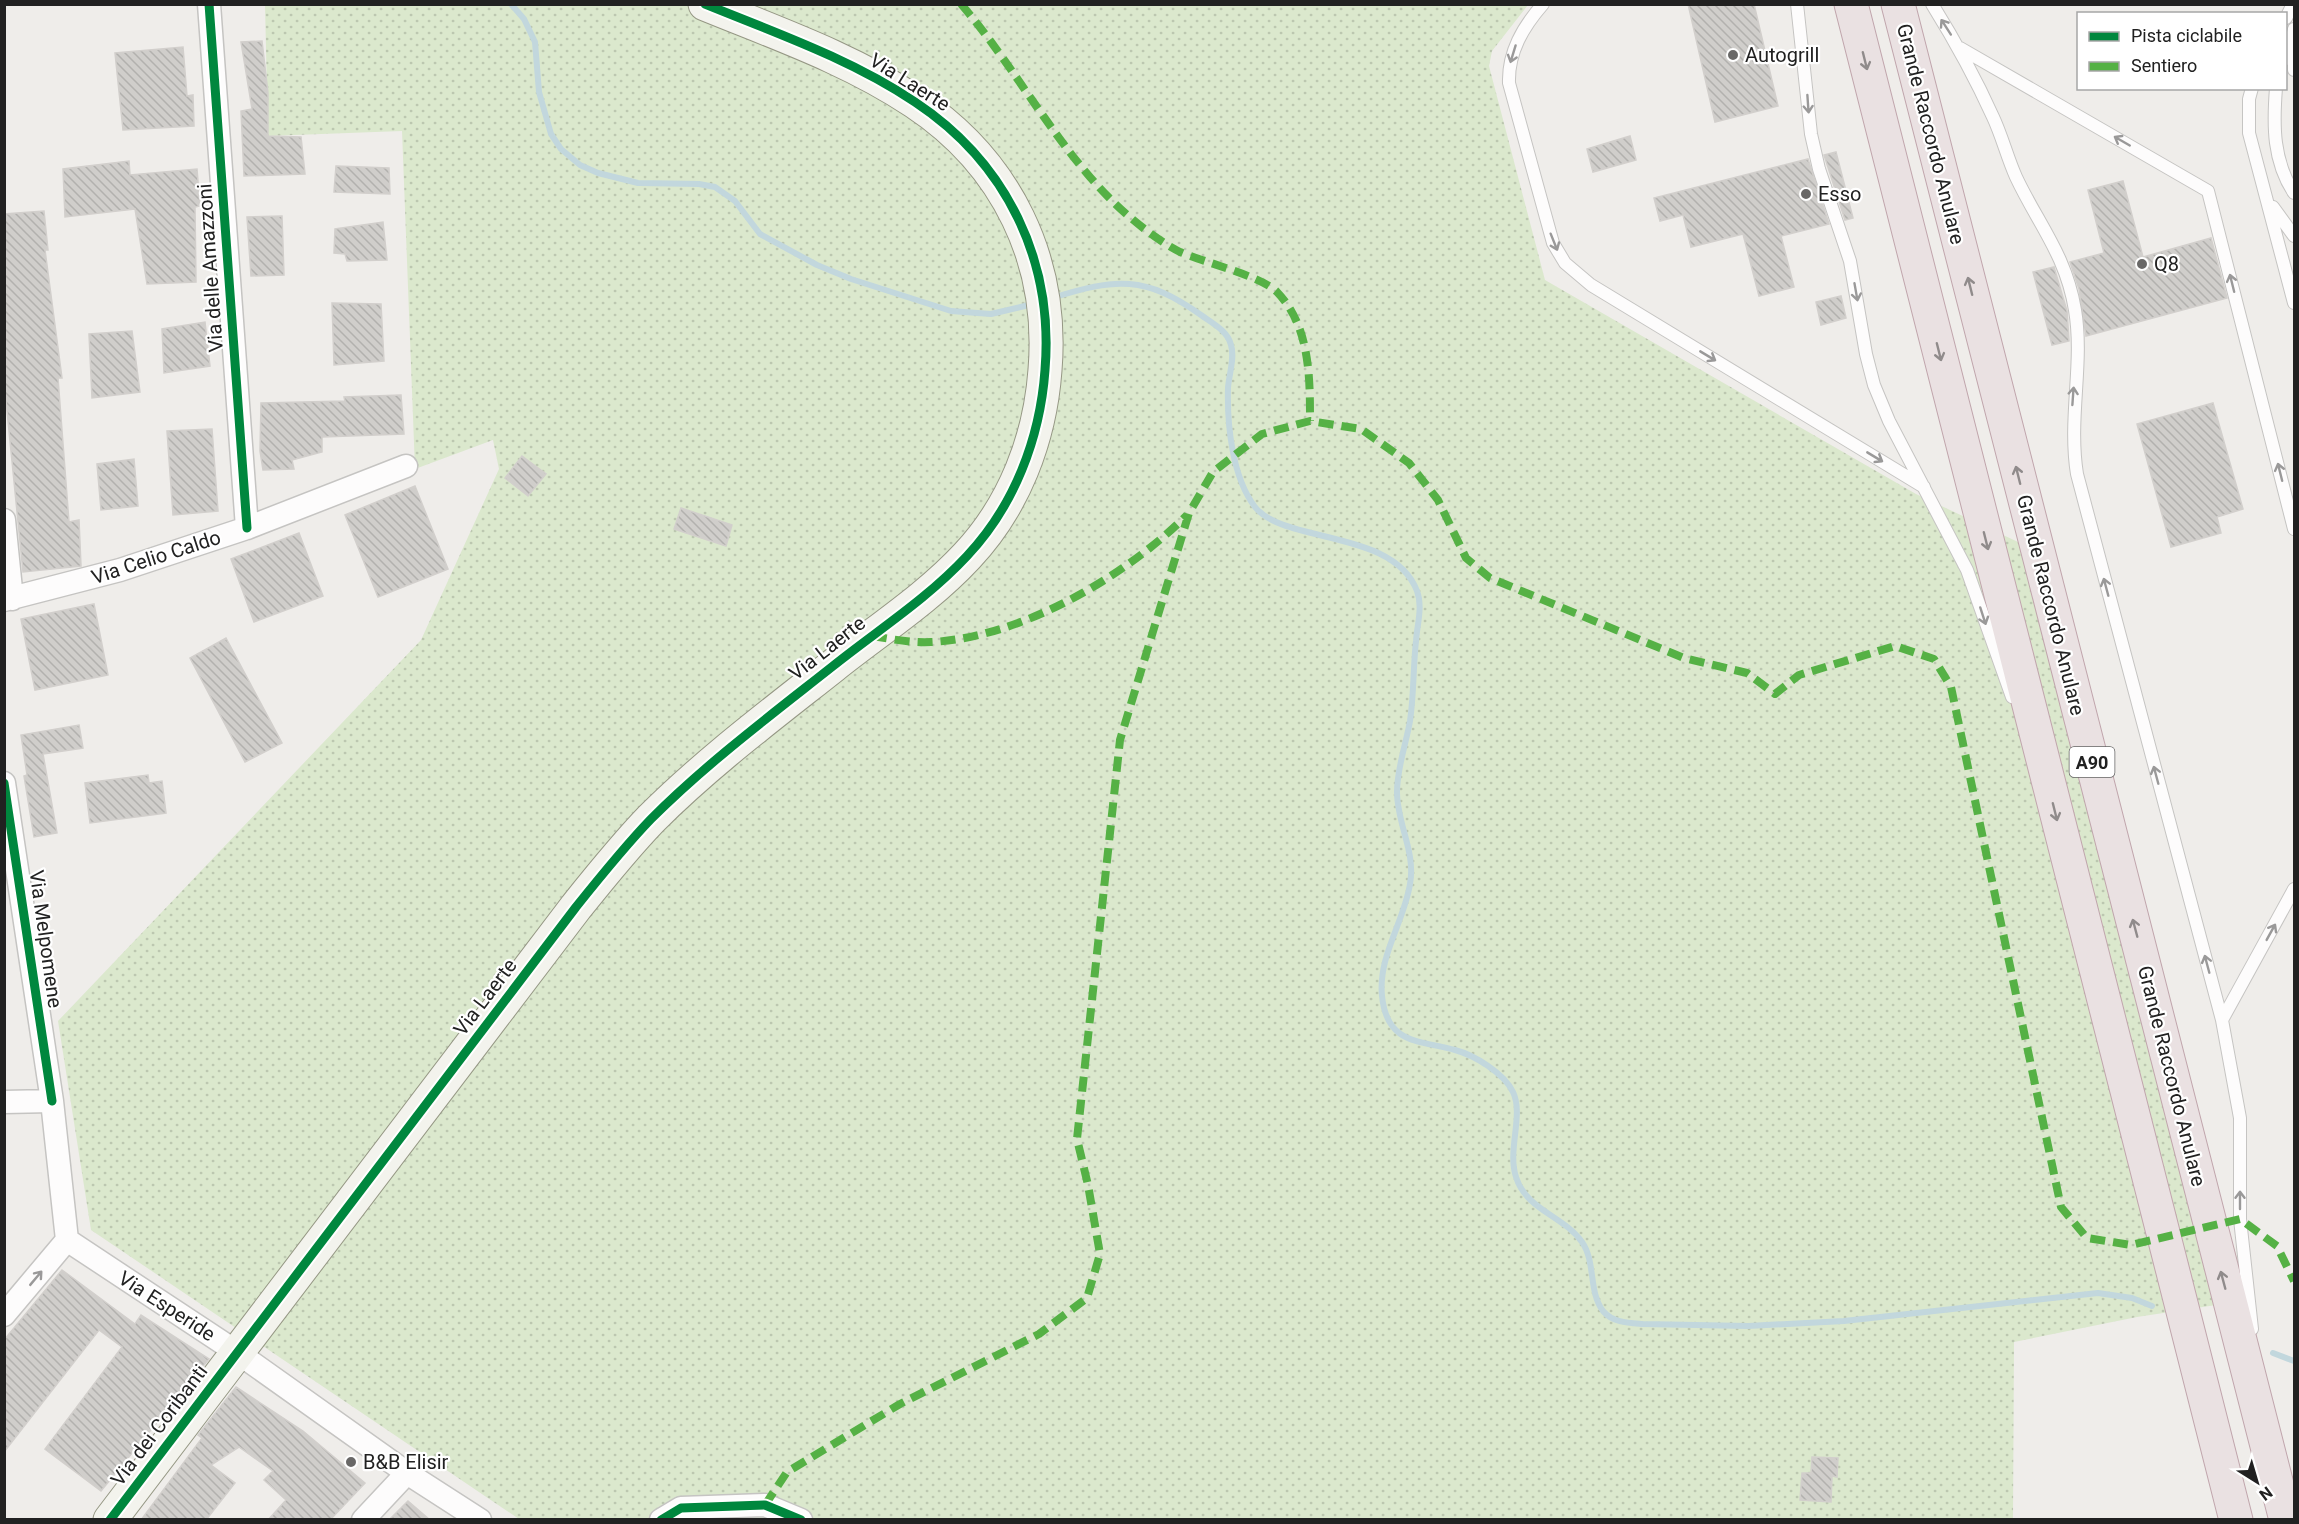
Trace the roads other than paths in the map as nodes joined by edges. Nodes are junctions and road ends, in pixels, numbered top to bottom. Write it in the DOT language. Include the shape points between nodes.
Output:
graph roads {
  1 [pos="209,4"];
  2 [pos="705,4"];
  3 [pos="1543,4"];
  4 [pos="1797,4"];
  5 [pos="1851,4"];
  6 [pos="1898,4"];
  7 [pos="1932,4"];
  8 [pos="2294,35"];
  9 [pos="1960,48"];
  10 [pos="2287,55"];
  11 [pos="2295,59"];
  12 [pos="2295,70"];
  13 [pos="2251,90"];
  14 [pos="2276,90"];
  15 [pos="2295,193"];
  16 [pos="2268,201"];
  17 [pos="2295,236"];
  18 [pos="2295,303"];
  19 [pos="406,466"];
  20 [pos="1924,487"];
  21 [pos="4,520"];
  22 [pos="248,528"];
  23 [pos="2295,529"];
  24 [pos="8,600"];
  25 [pos="2047,781"];
  26 [pos="4,783"];
  27 [pos="2295,889"];
  28 [pos="2222,1020"];
  29 [pos="52,1101"];
  30 [pos="4,1102"];
  31 [pos="67,1240"];
  32 [pos="4,1315"];
  33 [pos="238,1353"];
  34 [pos="2261,1425"];
  35 [pos="407,1473"];
  36 [pos="110,1520"];
  37 [pos="363,1520"];
  38 [pos="480,1520"];
  39 [pos="661,1520"];
  40 [pos="801,1520"];
  41 [pos="2236,1520"];
  42 [pos="2286,1520"];
  1 -- 22 [label="street, Via delle Amazzoni"];
  2 -- 33 [label="street, Via Laerte" via="891,87 932,114 959,139 1006,196 1028,236 1046,310 1044,387 1032,443 1005,503 981,540 959,564 909,609 707,768 627,844"];
  3 -- 20 [label="lane, one-way" via="1515,45 1509,83 1550,235 1565,263 1591,285"];
  4 -- 20 [label="lane, one-way" via="1811,134 1821,178 1850,261 1868,365 1884,409"];
  5 -- 25 [label="highway, A90, one-way"];
  34 -- 6 [label="highway, Grande Raccordo Anulare / A90, one-way"];
  9 -- 7 [label="lane, one-way"];
  8 -- 10 [label="lane"];
  8 -- 11 [label="lane"];
  8 -- 12 [label="lane"];
  23 -- 9 [label="lane, one-way" via="2208,191"];
  28 -- 9 [label="lane, one-way" via="2077,474 2072,434 2077,332 2072,293 2058,250 2020,184 1995,119"];
  13 -- 16 [label="lane" via="2249,133"];
  14 -- 15 [label="lane" via="2278,161"];
  16 -- 17 [label="lane"];
  16 -- 18 [label="lane"];
  19 -- 22 [label="street, Via Celio Caldo"];
  20 -- 25 [label="lane, one-way" via="1967,570 2009,691"];
  21 -- 24 [label="street"];
  22 -- 24 [label="street, Via Celio Caldo" via="120,570"];
  25 -- 41 [label="highway, A90, one-way"];
  26 -- 29 [label="street, Via Melpomene"];
  28 -- 27 [label="lane, one-way"];
  34 -- 28 [label="lane, one-way" via="2240,1219 2240,1118"];
  29 -- 30 [label="street"];
  29 -- 31 [label="street"];
  32 -- 31 [label="street, one-way"];
  31 -- 33 [label="street, Via Esperide"];
  33 -- 35 [label="street, Via Esperide"];
  33 -- 36 [label="street, Via dei Coribanti"];
  34 -- 42 [label="highway, Grande Raccordo Anulare / A90"];
  35 -- 37 [label="street"];
  35 -- 38 [label="street, Via Esperide"];
  39 -- 40 [label="street" via="681,1508 765,1505"];
}
